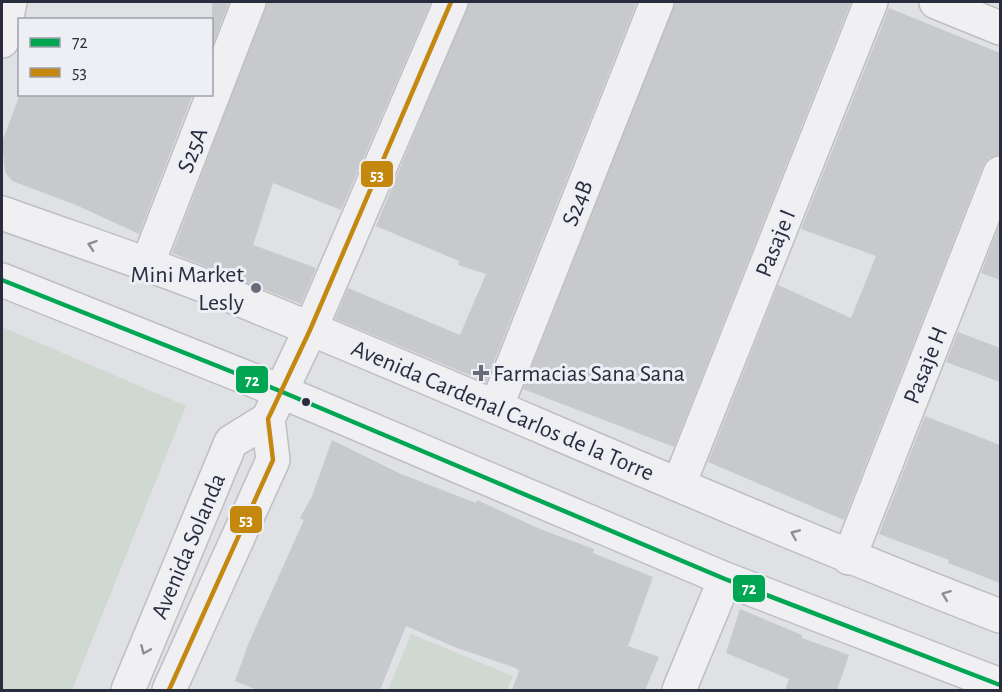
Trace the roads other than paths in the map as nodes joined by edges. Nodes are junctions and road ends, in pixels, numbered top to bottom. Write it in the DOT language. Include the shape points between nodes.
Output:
graph roads {
  1 [pos="10,2"];
  2 [pos="249,2"];
  3 [pos="450,2"];
  4 [pos="657,2"];
  5 [pos="871,2"];
  6 [pos="936,2"];
  7 [pos="1000,28"];
  8 [pos="2,41"];
  9 [pos="213,95"];
  10 [pos="213,96"];
  11 [pos="1000,173"];
  12 [pos="2,213"];
  13 [pos="147,265"];
  14 [pos="2,280"];
  15 [pos="310,330"];
  16 [pos="274,405"];
  17 [pos="497,405"];
  18 [pos="679,484"];
  19 [pos="849,558"];
  20 [pos="725,579"];
  21 [pos="1000,616"];
  22 [pos="1000,685"];
  23 [pos="128,690"];
  24 [pos="169,690"];
  25 [pos="680,690"];
  1 -- 8 [label="street"];
  2 -- 9 [label="street, S25A"];
  3 -- 15 [label="street"];
  4 -- 17 [label="street, S24B"];
  5 -- 18 [label="street, Pasaje I"];
  6 -- 7 [label="street"];
  10 -- 13 [label="street, S25A"];
  11 -- 19 [label="street, Pasaje H"];
  13 -- 12 [label="street, Avenida Cardenal Carlos de la Torre, one-way"];
  13 -- 15 [label="street, Avenida Cardenal Carlos de la Torre"];
  14 -- 16 [label="street"];
  15 -- 16 [label="street"];
  15 -- 17 [label="street, Avenida Cardenal Carlos de la Torre"];
  16 -- 20 [label="street"];
  16 -- 23 [label="street, Avenida Solanda, one-way" via="231,442"];
  16 -- 24 [label="street, Avenida Solanda" via="273,460"];
  17 -- 18 [label="street, Avenida Cardenal Carlos de la Torre"];
  19 -- 18 [label="street, Avenida Cardenal Carlos de la Torre, one-way"];
  21 -- 19 [label="street, Avenida Cardenal Carlos de la Torre, one-way"];
  20 -- 22 [label="street"];
  20 -- 25 [label="street"];
}
